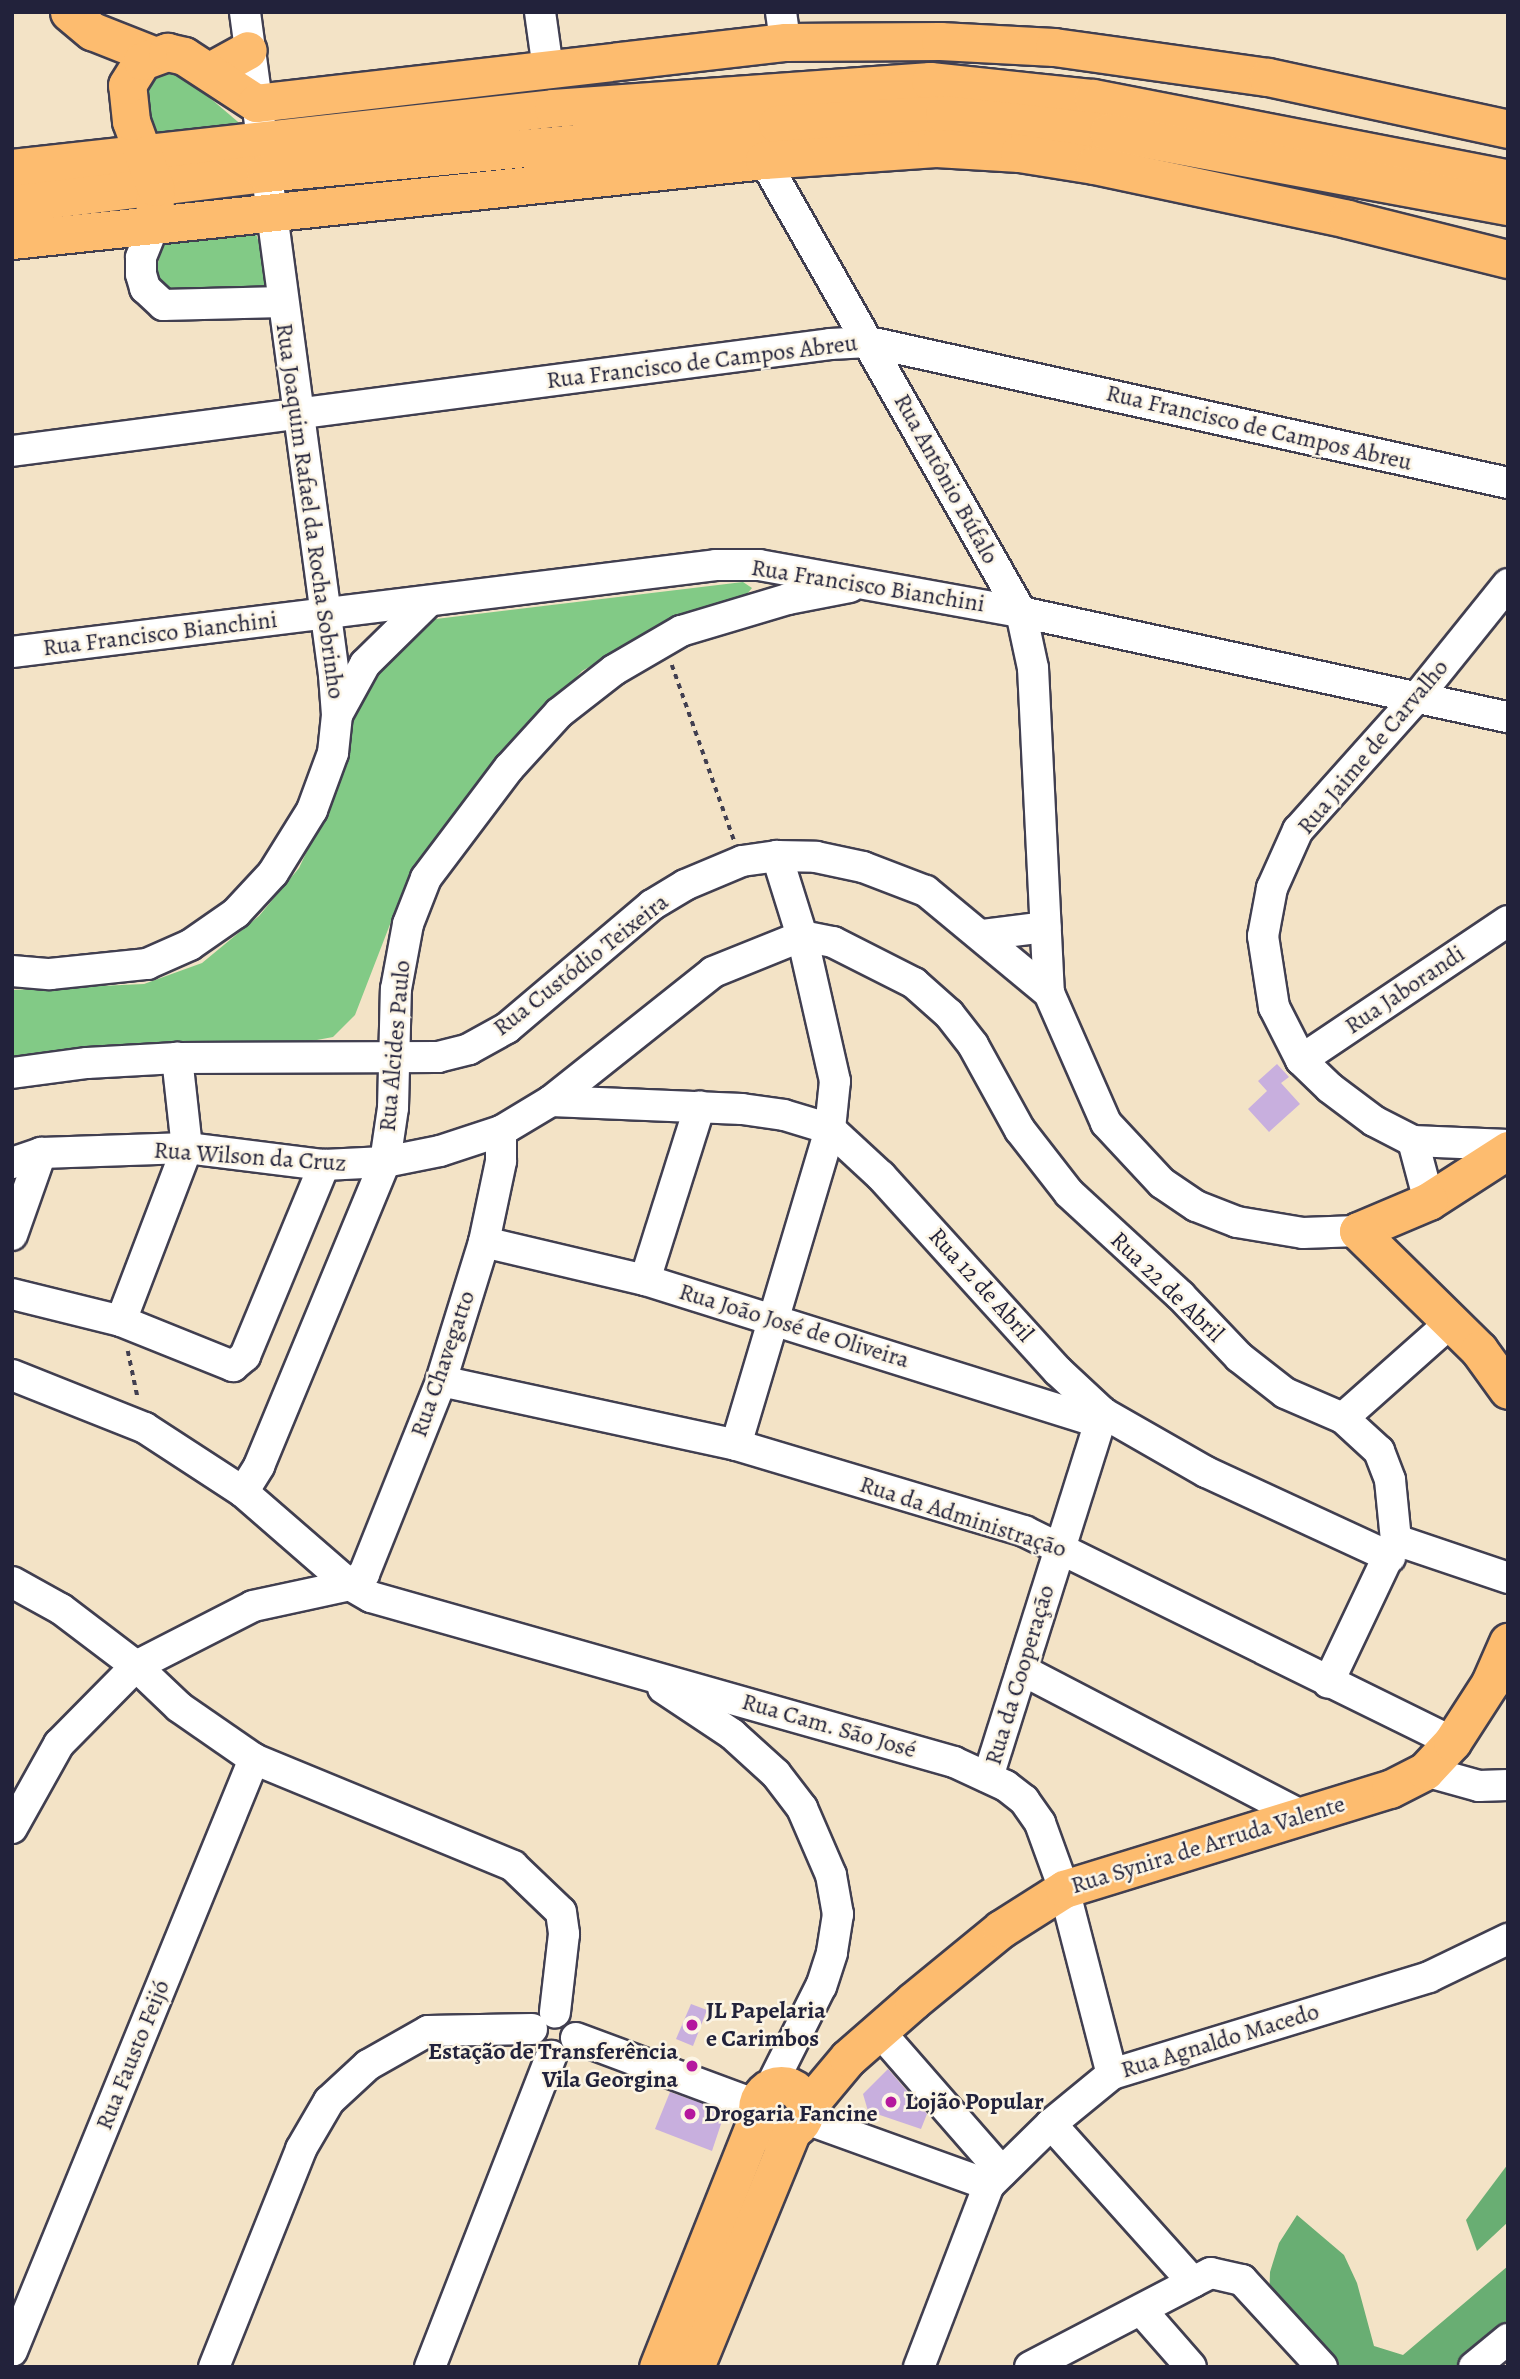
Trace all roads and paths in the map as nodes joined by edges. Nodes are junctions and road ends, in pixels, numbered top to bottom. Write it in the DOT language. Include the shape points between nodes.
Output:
graph roads {
  1 [pos="245,12"];
  2 [pos="540,12"];
  3 [pos="81,22"];
  4 [pos="783,27"];
  5 [pos="248,50"];
  6 [pos="153,55"];
  7 [pos="548,69"];
  8 [pos="210,71"];
  9 [pos="127,85"];
  10 [pos="1508,129"];
  11 [pos="260,138"];
  12 [pos="143,153"];
  13 [pos="764,160"];
  14 [pos="12,168"];
  15 [pos="1508,179"];
  16 [pos="155,187"];
  17 [pos="12,204"];
  18 [pos="1508,206"];
  19 [pos="271,215"];
  20 [pos="154,225"];
  21 [pos="12,240"];
  22 [pos="1508,259"];
  23 [pos="283,302"];
  24 [pos="869,342"];
  25 [pos="297,411"];
  26 [pos="12,451"];
  27 [pos="1508,483"];
  28 [pos="871,583"];
  29 [pos="1508,584"];
  30 [pos="429,601"];
  31 [pos="1021,612"];
  32 [pos="325,614"];
  33 [pos="663,641"];
  34 [pos="12,652"];
  35 [pos="1418,696"];
  36 [pos="337,715"];
  37 [pos="1508,717"];
  38 [pos="777,856"];
  39 [pos="742,861"];
  40 [pos="1508,921"];
  41 [pos="1046,928"];
  42 [pos="982,935"];
  43 [pos="802,936"];
  44 [pos="12,971"];
  45 [pos="1049,993"];
  46 [pos="393,1057"];
  47 [pos="177,1058"];
  48 [pos="1301,1060"];
  49 [pos="12,1073"];
  50 [pos="551,1101"];
  51 [pos="700,1106"];
  52 [pos="830,1129"];
  53 [pos="501,1130"];
  54 [pos="1413,1141"];
  55 [pos="1508,1147"];
  56 [pos="187,1149"];
  57 [pos="41,1153"];
  58 [pos="385,1162"];
  59 [pos="12,1163"];
  60 [pos="324,1165"];
  61 [pos="1429,1201"];
  62 [pos="1358,1231"];
  63 [pos="12,1235"];
  64 [pos="484,1242"];
  65 [pos="645,1280"];
  66 [pos="12,1294"];
  67 [pos="773,1320"];
  68 [pos="121,1321"];
  69 [pos="1451,1322"];
  70 [pos="12,1375"];
  71 [pos="441,1381"];
  72 [pos="1508,1390"];
  73 [pos="1102,1418"];
  74 [pos="1343,1418"];
  75 [pos="145,1428"];
  76 [pos="736,1445"];
  77 [pos="243,1492"];
  78 [pos="1060,1546"];
  79 [pos="1393,1548"];
  80 [pos="1508,1578"];
  81 [pos="12,1582"];
  82 [pos="350,1585"];
  83 [pos="1508,1643"];
  84 [pos="136,1666"];
  85 [pos="1022,1670"];
  86 [pos="639,1672"];
  87 [pos="1328,1683"];
  88 [pos="758,1706"];
  89 [pos="739,1740"];
  90 [pos="1452,1742"];
  91 [pos="254,1759"];
  92 [pos="1425,1771"];
  93 [pos="988,1777"];
  94 [pos="1508,1785"];
  95 [pos="1299,1814"];
  96 [pos="12,1828"];
  97 [pos="1064,1889"];
  98 [pos="1508,1939"];
  99 [pos="544,2020"];
  100 [pos="879,2031"];
  101 [pos="576,2038"];
  102 [pos="551,2056"];
  103 [pos="1112,2074"];
  104 [pos="782,2107"];
  105 [pos="1051,2124"];
  106 [pos="996,2179"];
  107 [pos="1193,2281"];
  108 [pos="1142,2311"];
  109 [pos="1508,2339"];
  110 [pos="12,2351"];
  111 [pos="1073,2357"];
  112 [pos="214,2367"];
  113 [pos="430,2367"];
  114 [pos="658,2367"];
  115 [pos="695,2367"];
  116 [pos="919,2367"];
  117 [pos="1030,2367"];
  118 [pos="1191,2367"];
  119 [pos="1322,2367"];
  120 [pos="1474,2367"];
  1 -- 5 [label="street, Rua Joaquim Rafael da Rocha Sobrinho"];
  2 -- 7 [label="street"];
  3 -- 6 [label="main road"];
  3 -- 9 [label="main road"];
  4 -- 7 [label="main road"];
  4 -- 10 [label="main road" via="1054,47 1268,77"];
  5 -- 8 [label="main road"];
  5 -- 11 [label="street, Rua Joaquim Rafael da Rocha Sobrinho"];
  6 -- 8 [label="main road" via="184,56"];
  6 -- 9 [label="main road" via="142,61"];
  7 -- 11 [label="main road"];
  8 -- 11 [label="main road"];
  9 -- 12 [label="main road" via="131,121"];
  11 -- 12 [label="main road"];
  11 -- 15 [label="main road" via="581,106 930,81 1093,98"];
  11 -- 16 [label="main road"];
  11 -- 18 [label="main road" via="776,124 944,114 1108,132"];
  11 -- 19 [label="street, Rua Joaquim Rafael da Rocha Sobrinho"];
  12 -- 14 [label="main road"];
  12 -- 16 [label="main road"];
  13 -- 19 [label="main road"];
  13 -- 22 [label="main road" via="936,148 1019,153 1347,219"];
  13 -- 24 [label="street, Rua Antônio Búfalo"];
  16 -- 17 [label="main road"];
  16 -- 20 [label="main road"];
  19 -- 20 [label="main road"];
  19 -- 23 [label="street, Rua Joaquim Rafael da Rocha Sobrinho"];
  20 -- 21 [label="main road"];
  20 -- 23 [label="street" via="141,258 141,274 145,288 163,305"];
  23 -- 25 [label="street, Rua Joaquim Rafael da Rocha Sobrinho"];
  24 -- 25 [label="street, Rua Francisco de Campos Abreu"];
  24 -- 27 [label="street, Rua Francisco de Campos Abreu"];
  24 -- 31 [label="street, Rua Antônio Búfalo"];
  25 -- 26 [label="street, Rua Francisco de Campos Abreu"];
  25 -- 32 [label="street, Rua Joaquim Rafael da Rocha Sobrinho"];
  28 -- 30 [label="street, Rua Francisco Bianchini" via="759,565 716,565"];
  28 -- 31 [label="street, Rua Francisco Bianchini"];
  28 -- 33 [label="street, Rua Alcides Paulo" via="726,616"];
  29 -- 35 [label="street, Rua Jaime de Carvalho"];
  30 -- 32 [label="street, Rua Francisco Bianchini"];
  30 -- 36 [label="street" via="365,664"];
  31 -- 35 [label="street, Rua Francisco Bianchini"];
  31 -- 41 [label="street, Rua Antônio Búfalo" via="1033,668"];
  32 -- 34 [label="street, Rua Francisco Bianchini"];
  32 -- 36 [label="street, Rua Joaquim Rafael da Rocha Sobrinho"];
  33 -- 39 [label="path"];
  33 -- 46 [label="street, Rua Alcides Paulo" via="614,670 559,713 426,877 408,924 396,989"];
  35 -- 37 [label="street, Rua Francisco Bianchini"];
  35 -- 48 [label="street, Rua Jaime de Carvalho" via="1298,830 1272,888 1263,936 1267,973 1274,1007"];
  36 -- 44 [label="street, Rua Joaquim Rafael da Rocha Sobrinho" via="333,753 312,810 273,873 236,913 190,945 147,964 50,974"];
  38 -- 39 [label="street, Rua Custódio Teixeira"];
  38 -- 42 [label="street, Rua Custódio Teixeira" via="816,857 907,883 926,891"];
  38 -- 43 [label="street"];
  39 -- 46 [label="street, Rua Custódio Teixeira" via="652,905 507,1028 469,1049 438,1057"];
  40 -- 48 [label="street, Rua Jaborandi"];
  41 -- 42 [label="street"];
  41 -- 45 [label="street, Rua Antônio Búfalo"];
  42 -- 45 [label="street, Rua Custódio Teixeira"];
  43 -- 50 [label="street, Rua Wilson da Cruz" via="734,962 694,984"];
  43 -- 52 [label="street" via="835,1081"];
  43 -- 74 [label="street, Rua 22 de Abril" via="869,958 914,983 949,1014 973,1045 1020,1129 1069,1193 1262,1378"];
  45 -- 62 [label="street, Rua Custódio Teixeira" via="1106,1123 1162,1183 1196,1206 1237,1222 1303,1233"];
  46 -- 47 [label="street, Rua Custódio Teixeira"];
  46 -- 58 [label="street, Rua Alcides Paulo" via="393,1108"];
  47 -- 49 [label="street, Rua Custódio Teixeira"];
  47 -- 56 [label="street"];
  48 -- 54 [label="street, Rua Jaime de Carvalho" via="1329,1088 1374,1121"];
  50 -- 51 [label="street, Rua 12 de Abril"];
  50 -- 53 [label="street, Rua Wilson da Cruz"];
  51 -- 52 [label="street, Rua 12 de Abril" via="784,1115"];
  51 -- 65 [label="street"];
  52 -- 67 [label="street"];
  52 -- 73 [label="street, Rua 12 de Abril" via="881,1176"];
  53 -- 58 [label="street, Rua Wilson da Cruz" via="440,1151"];
  53 -- 64 [label="street, Rua Chavegatto" via="501,1161"];
  54 -- 55 [label="street, Rua Jaime de Carvalho"];
  54 -- 61 [label="street"];
  55 -- 61 [label="main road, Rua Custódio Teixeira"];
  56 -- 57 [label="street, Rua Wilson da Cruz"];
  56 -- 60 [label="street, Rua Wilson da Cruz"];
  56 -- 68 [label="street"];
  57 -- 59 [label="street, Rua Wilson da Cruz"];
  57 -- 63 [label="street"];
  58 -- 60 [label="street, Rua Wilson da Cruz"];
  58 -- 77 [label="street, Rua Alcides Paulo" via="259,1466"];
  60 -- 68 [label="street" via="239,1363 228,1365"];
  61 -- 62 [label="main road, Rua Custódio Teixeira"];
  62 -- 69 [label="main road"];
  64 -- 65 [label="street, Rua João José de Oliveira"];
  64 -- 71 [label="street, Rua Chavegatto"];
  65 -- 67 [label="street, Rua João José de Oliveira"];
  66 -- 68 [label="street"];
  67 -- 73 [label="street, Rua João José de Oliveira"];
  67 -- 76 [label="street"];
  68 -- 75 [label="path"];
  69 -- 72 [label="main road" via="1486,1358"];
  69 -- 74 [label="street"];
  70 -- 75 [label="street"];
  71 -- 76 [label="street, Rua da Administração"];
  71 -- 82 [label="street, Rua Chavegatto" via="377,1546 364,1574"];
  73 -- 78 [label="street, Rua da Cooperação"];
  73 -- 79 [label="street, Rua 12 de Abril" via="1206,1472"];
  74 -- 79 [label="street, Rua 22 de Abril" via="1378,1451 1390,1480"];
  75 -- 77 [label="street"];
  76 -- 78 [label="street, Rua da Administração"];
  77 -- 82 [label="street"];
  78 -- 85 [label="street, Rua da Cooperação"];
  78 -- 87 [label="street, Rua da Administração"];
  79 -- 80 [label="street, Rua 12 de Abril"];
  79 -- 87 [label="street"];
  81 -- 84 [label="street" via="61,1609"];
  82 -- 84 [label="street" via="253,1606"];
  82 -- 86 [label="street, Rua Cam. São José" via="371,1597"];
  83 -- 90 [label="main road, Rua Synira de Arruda Valente" via="1490,1683"];
  84 -- 91 [label="street" via="179,1707"];
  84 -- 96 [label="street" via="59,1744"];
  85 -- 93 [label="street, Rua da Cooperação"];
  85 -- 95 [label="street"];
  86 -- 88 [label="street, Rua Cam. São José"];
  86 -- 89 [label="street"];
  87 -- 90 [label="street, Rua da Administração"];
  88 -- 89 [label="street" via="742,1724"];
  88 -- 93 [label="street, Rua Cam. São José" via="954,1762"];
  89 -- 104 [label="street" via="776,1773 802,1808 831,1875 838,1914 821,1986"];
  90 -- 92 [label="main road, Rua Synira de Arruda Valente"];
  91 -- 99 [label="street" via="513,1866 547,1893 561,1912 564,1934"];
  91 -- 110 [label="street, Rua Fausto Feijó"];
  92 -- 94 [label="street" via="1479,1786"];
  92 -- 95 [label="main road, Rua Synira de Arruda Valente" via="1390,1789"];
  93 -- 97 [label="street, Rua Cam. São José" via="1024,1800 1035,1815"];
  95 -- 97 [label="main road, Rua Synira de Arruda Valente"];
  97 -- 100 [label="main road, Rua Synira de Arruda Valente" via="1001,1929"];
  97 -- 103 [label="street, Rua Cam. São José"];
  98 -- 103 [label="street, Rua Agnaldo Macedo" via="1429,1977"];
  99 -- 101 [label="street" via="569,2018"];
  99 -- 102 [label="street" via="533,2043"];
  99 -- 112 [label="street" via="428,2031 368,2065 329,2101 301,2149"];
  100 -- 104 [label="main road, Rua Synira de Arruda Valente"];
  100 -- 106 [label="street"];
  101 -- 102 [label="street" via="563,2054"];
  101 -- 104 [label="street"];
  102 -- 113 [label="street"];
  103 -- 105 [label="street, Rua Agnaldo Macedo"];
  104 -- 106 [label="street"];
  104 -- 114 [label="main road"];
  104 -- 115 [label="main road"];
  105 -- 106 [label="street, Rua Agnaldo Macedo"];
  105 -- 107 [label="street"];
  106 -- 116 [label="street, Rua Agnaldo Macedo"];
  107 -- 108 [label="street"];
  107 -- 119 [label="street" via="1211,2273 1242,2280"];
  108 -- 111 [label="street"];
  108 -- 118 [label="street"];
  109 -- 120 [label="street"];
  111 -- 117 [label="street"];
}
